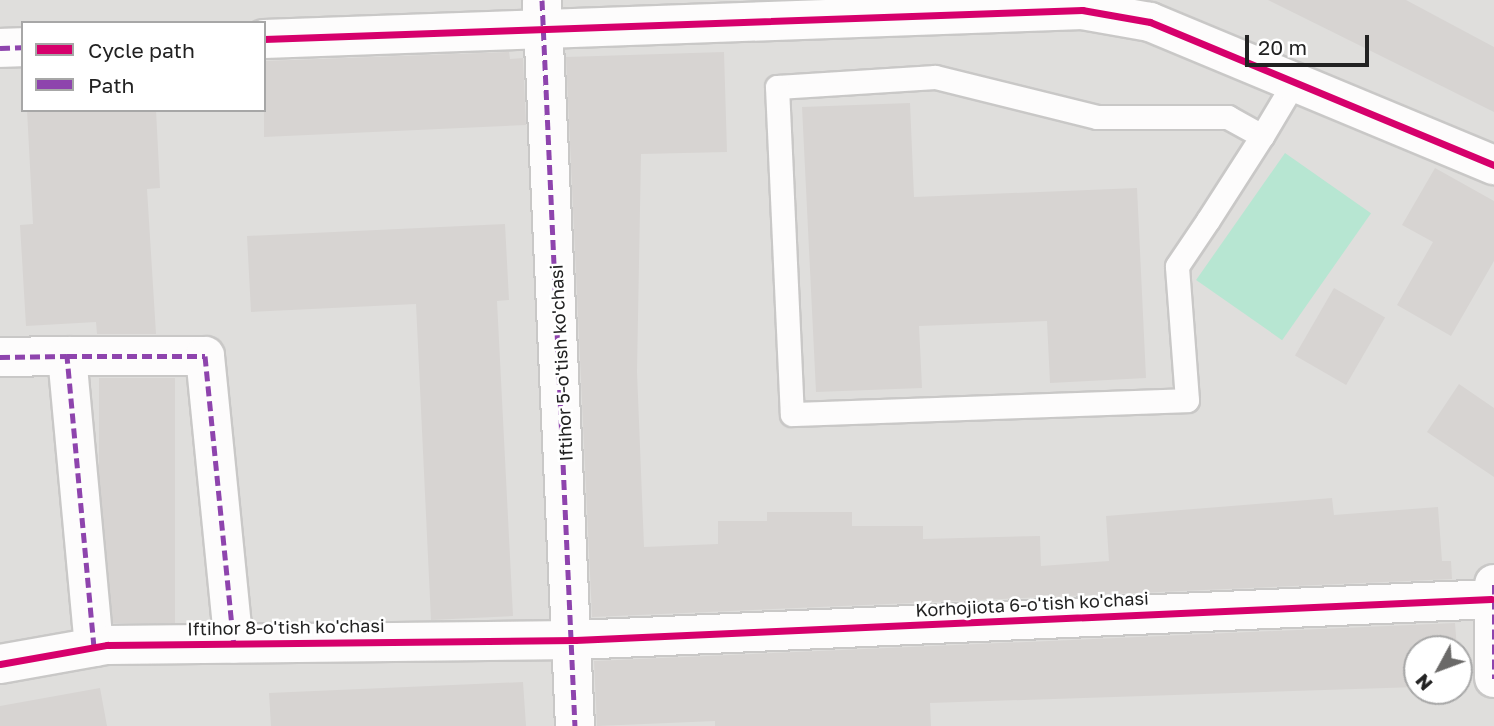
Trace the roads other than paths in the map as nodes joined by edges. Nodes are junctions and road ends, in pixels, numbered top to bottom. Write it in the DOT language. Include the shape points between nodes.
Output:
graph roads {
  1 [pos="971,4"];
  2 [pos="544,14"];
  3 [pos="266,38"];
  4 [pos="21,47"];
  5 [pos="0,48"];
  6 [pos="1296,79"];
  7 [pos="1262,136"];
  8 [pos="1494,165"];
  9 [pos="67,356"];
  10 [pos="0,357"];
  11 [pos="1492,591"];
  12 [pos="575,640"];
  13 [pos="234,644"];
  14 [pos="94,648"];
  15 [pos="0,664"];
  16 [pos="1494,678"];
  17 [pos="575,726"];
  1 -- 2 [label="street"];
  1 -- 6 [label="street" via="1082,10 1150,22"];
  2 -- 3 [label="street"];
  2 -- 12 [label="street, Iftihor 5-o'tish ko'chasi"];
  4 -- 5 [label="street"];
  6 -- 7 [label="lane"];
  6 -- 8 [label="street"];
  7 -- 7 [label="lane" via="1177,266 1187,400 792,414 777,87 935,78 1097,117 1228,117"];
  9 -- 10 [label="street, Iftihor 8-o'tish ko'chasi"];
  9 -- 13 [label="street, Iftihor 8-o'tish ko'chasi" via="205,356"];
  9 -- 14 [label="street"];
  11 -- 12 [label="street, Korhojiota 6-o'tish ko'chasi"];
  11 -- 16 [label="street, Korhojiota 6-o'tish ko'chasi"];
  12 -- 13 [label="street, Iftihor 8-o'tish ko'chasi"];
  12 -- 17 [label="street, Iftihor 5-o'tish ko'chasi"];
  13 -- 14 [label="street, Iftihor 8-o'tish ko'chasi"];
  14 -- 15 [label="street, Iftihor 8-o'tish ko'chasi"];
}
